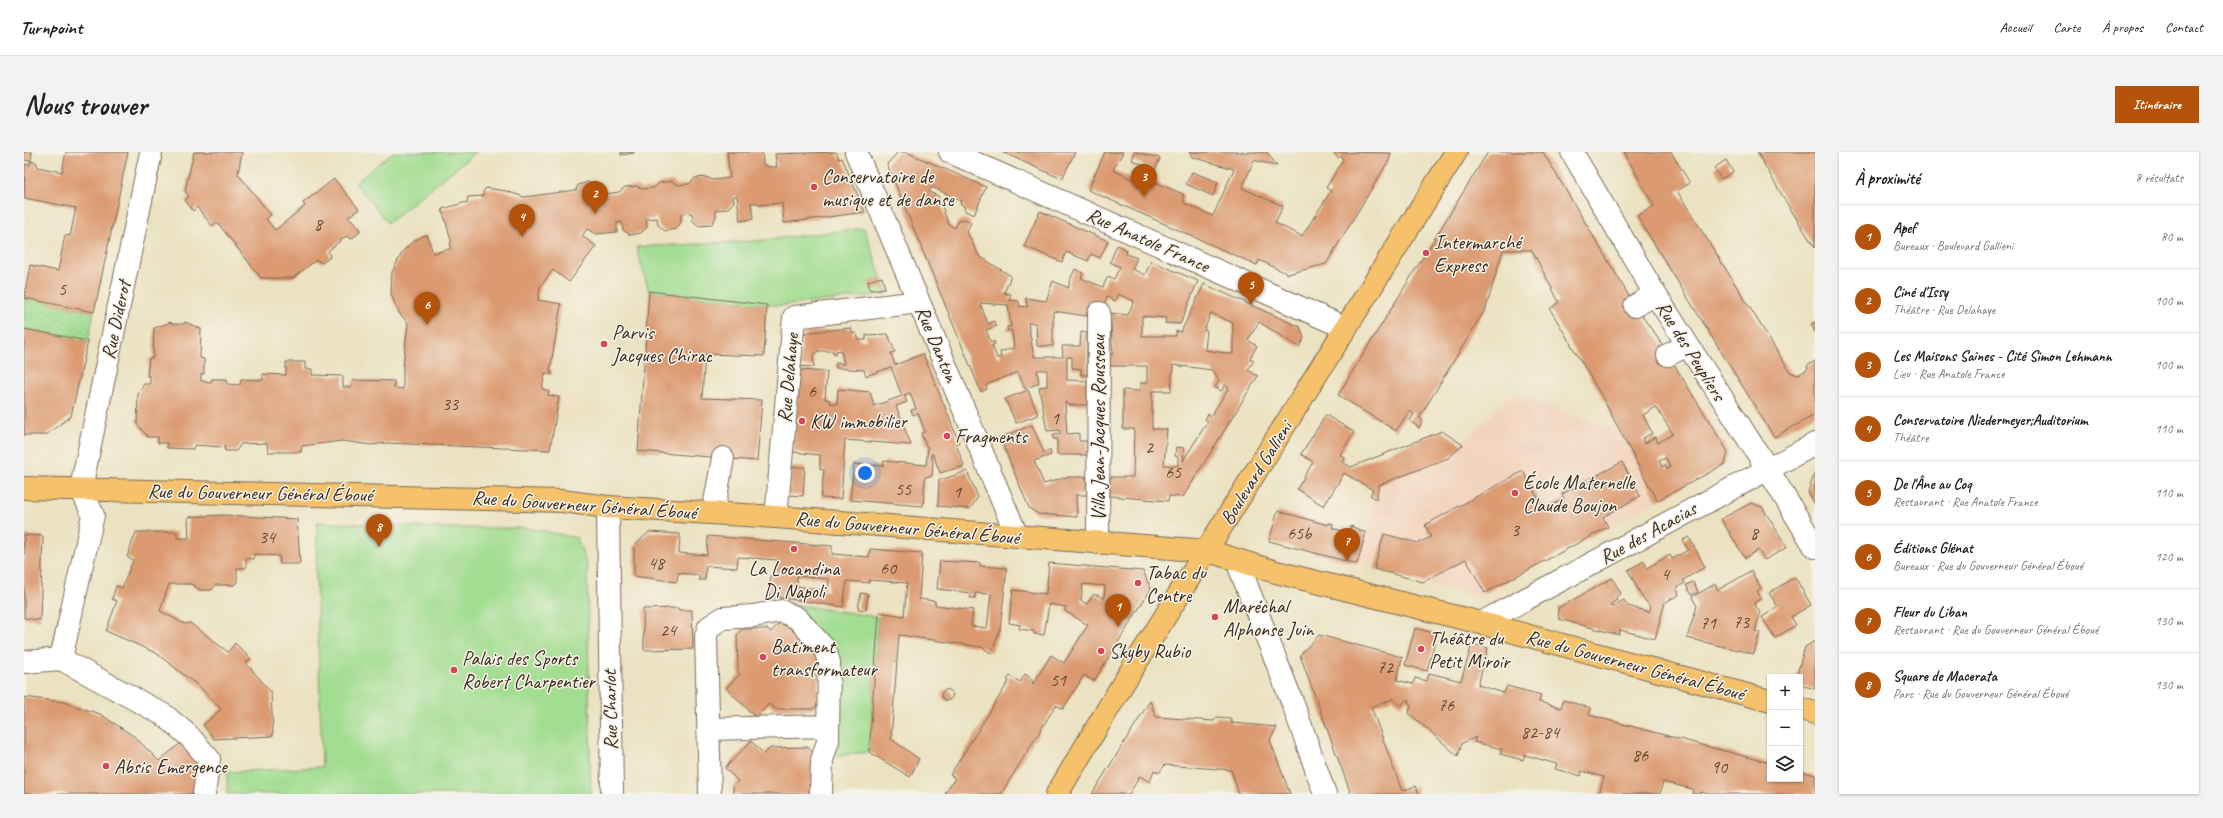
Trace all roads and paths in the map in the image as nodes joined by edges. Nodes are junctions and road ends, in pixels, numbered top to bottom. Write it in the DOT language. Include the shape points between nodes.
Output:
graph roads {
  1 [pos="151,152"];
  2 [pos="856,152"];
  3 [pos="950,152"];
  4 [pos="1456,152"];
  5 [pos="1572,152"];
  6 [pos="1656,294"];
  7 [pos="919,302"];
  8 [pos="1635,306"];
  9 [pos="1099,313"];
  10 [pos="1346,328"];
  11 [pos="1687,345"];
  12 [pos="1668,355"];
  13 [pos="1815,444"];
  14 [pos="723,458"];
  15 [pos="1767,468"];
  16 [pos="24,488"];
  17 [pos="81,488"];
  18 [pos="608,507"];
  19 [pos="713,513"];
  20 [pos="776,517"];
  21 [pos="1018,536"];
  22 [pos="1098,543"];
  23 [pos="1815,547"];
  24 [pos="1208,551"];
  25 [pos="1236,561"];
  26 [pos="1481,623"];
  27 [pos="61,659"];
  28 [pos="24,662"];
  29 [pos="1767,700"];
  30 [pos="1803,710"];
  31 [pos="1815,713"];
  32 [pos="828,726"];
  33 [pos="708,729"];
  34 [pos="204,794"];
  35 [pos="612,794"];
  36 [pos="710,794"];
  37 [pos="821,794"];
  38 [pos="1057,794"];
  39 [pos="1325,794"];
  1 -- 17 [label="street, Rue Diderot"];
  2 -- 7 [label="street, Rue Danton"];
  3 -- 10 [label="street, Rue Anatole France"];
  4 -- 10 [label="main road, Boulevard Gallieni"];
  5 -- 6 [label="street, Rue des Peupliers"];
  6 -- 8 [label="street"];
  6 -- 11 [label="street, Rue des Peupliers"];
  7 -- 20 [label="street, Rue Delahaye" via="794,317"];
  7 -- 21 [label="street, Rue Danton"];
  9 -- 22 [label="street, Villa Jean-Jacques Rousseau"];
  10 -- 24 [label="main road, Boulevard Gallieni"];
  11 -- 12 [label="street"];
  11 -- 15 [label="street, Rue des Peupliers"];
  13 -- 15 [label="street, Rue des Acacias"];
  14 -- 19 [label="street"];
  15 -- 23 [label="street, Rue des Peupliers"];
  15 -- 26 [label="street, Rue des Acacias"];
  16 -- 17 [label="main road, Rue du Gouverneur Général Éboué"];
  17 -- 18 [label="main road, Rue du Gouverneur Général Éboué" via="501,498 562,501"];
  17 -- 27 [label="street" via="93,515"];
  18 -- 19 [label="main road, Rue du Gouverneur Général Éboué"];
  18 -- 35 [label="street, Rue Charlot"];
  19 -- 20 [label="main road, Rue du Gouverneur Général Éboué"];
  20 -- 21 [label="main road, Rue du Gouverneur Général Éboué"];
  21 -- 22 [label="main road, Rue du Gouverneur Général Éboué"];
  22 -- 24 [label="main road, Rue du Gouverneur Général Éboué"];
  24 -- 25 [label="main road, Rue du Gouverneur Général Éboué"];
  24 -- 38 [label="main road, Boulevard Gallieni" via="1124,682"];
  25 -- 26 [label="main road, Rue du Gouverneur Général Éboué"];
  25 -- 39 [label="street" via="1293,704"];
  26 -- 29 [label="main road, Rue du Gouverneur Général Éboué"];
  27 -- 28 [label="street"];
  27 -- 34 [label="street" via="164,715 189,736 209,759"];
  30 -- 31 [label="main road"];
  32 -- 33 [label="street"];
  32 -- 33 [label="street" via="829,662 825,649 796,618 781,612 723,618 709,627 706,636"];
  32 -- 37 [label="street" via="828,741 822,760"];
  33 -- 36 [label="street"];
}
